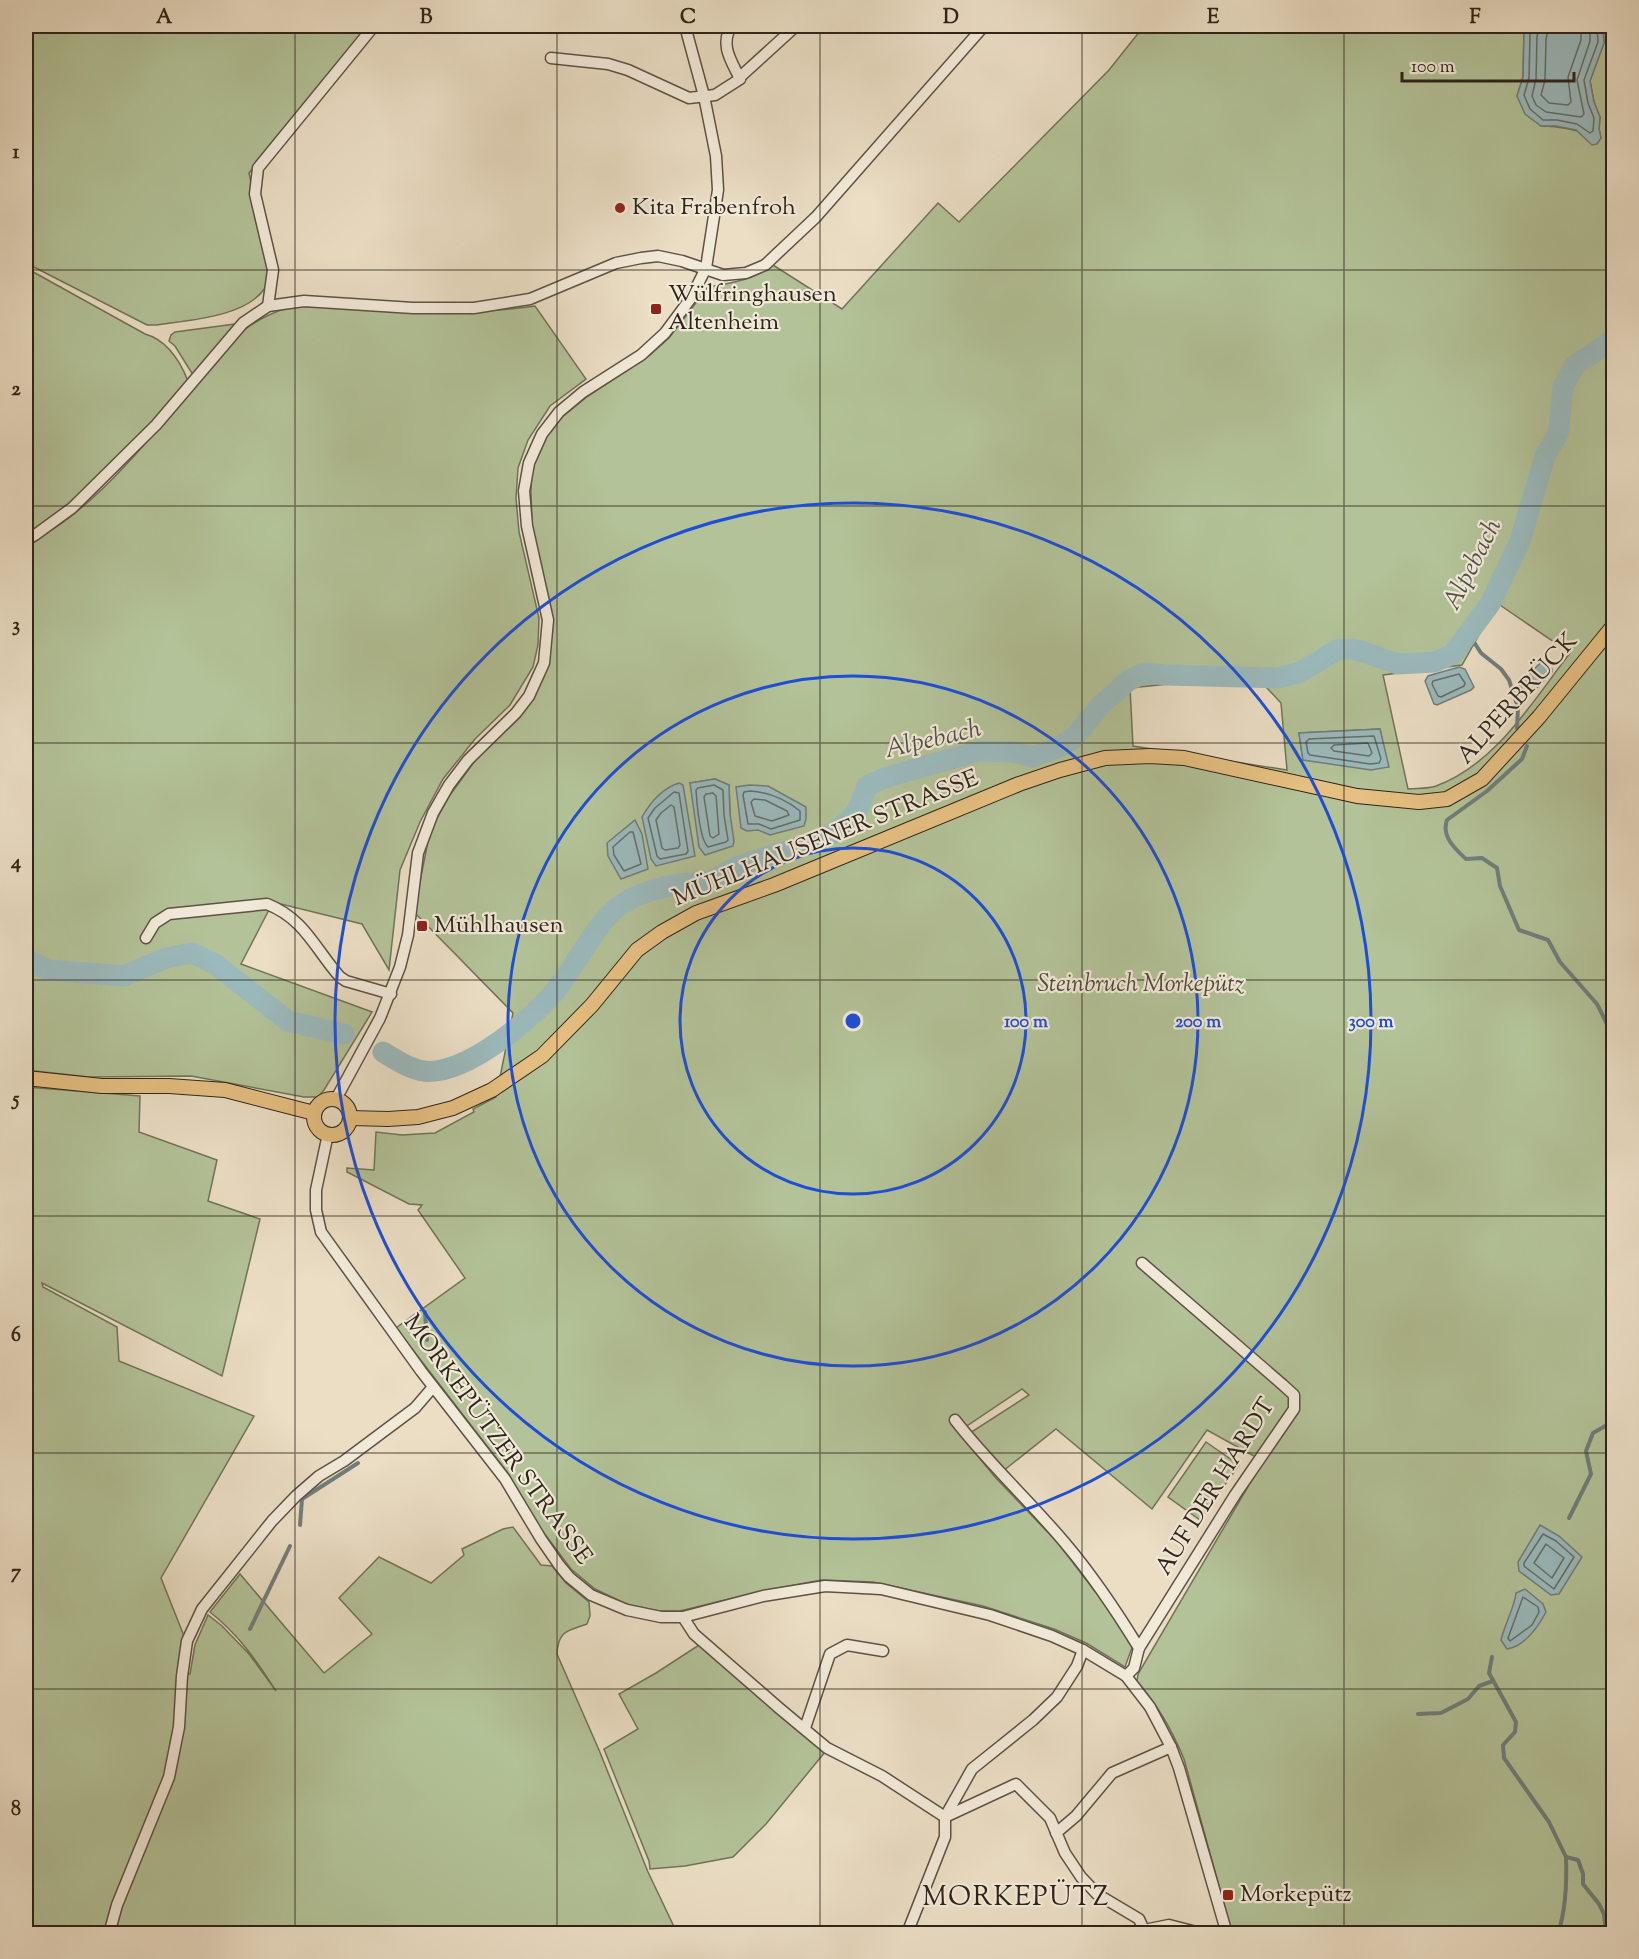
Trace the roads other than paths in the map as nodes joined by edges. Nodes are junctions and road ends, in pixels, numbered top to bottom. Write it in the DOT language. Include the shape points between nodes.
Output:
graph roads {
  1 [pos="374,26"];
  2 [pos="685,26"];
  3 [pos="731,26"];
  4 [pos="796,26"];
  5 [pos="984,26"];
  6 [pos="552,58"];
  7 [pos="740,79"];
  8 [pos="704,96"];
  9 [pos="706,268"];
  10 [pos="268,306"];
  11 [pos="26,540"];
  12 [pos="1614,625"];
  13 [pos="1308,787"];
  14 [pos="146,938"];
  15 [pos="391,994"];
  16 [pos="26,1078"];
  17 [pos="336,1099"];
  18 [pos="315,1113"];
  19 [pos="351,1118"];
  20 [pos="328,1134"];
  21 [pos="1142,1263"];
  22 [pos="434,1387"];
  23 [pos="956,1420"];
  24 [pos="683,1617"];
  25 [pos="1139,1648"];
  26 [pos="1083,1650"];
  27 [pos="883,1651"];
  28 [pos="1126,1676"];
  29 [pos="805,1728"];
  30 [pos="1171,1747"];
  31 [pos="945,1817"];
  32 [pos="1056,1833"];
  33 [pos="1143,1929"];
  34 [pos="1158,1930"];
  35 [pos="907,1933"];
  36 [pos="109,1934"];
  37 [pos="1124,1934"];
  38 [pos="1204,1934"];
  39 [pos="1227,1934"];
  1 -- 10 [label="street" via="258,168 255,194 273,270"];
  2 -- 8 [label="street"];
  3 -- 7 [label="street" via="726,35 727,50"];
  4 -- 7 [label="street"];
  5 -- 9 [label="street" via="816,217 765,265 746,273 723,275"];
  6 -- 8 [label="street" via="608,64 689,98"];
  7 -- 8 [label="street" via="715,95"];
  8 -- 9 [label="street" via="718,189"];
  9 -- 10 [label="street" via="658,256 641,258 616,263 530,299 474,308 304,301"];
  9 -- 15 [label="street" via="666,333 641,355 583,392 559,412 542,434 529,464 524,491 527,526 548,620 544,663 529,696 468,760 434,813 418,853 408,934"];
  10 -- 11 [label="street" via="243,323 156,424 72,508"];
  12 -- 13 [label="main road, ALPERBRÜCK" via="1539,717 1482,778 1447,799 1419,802"];
  13 -- 19 [label="main road, MÜHLHAUSENER STRASSE" via="1184,758 1150,756 1105,758 1019,784 774,885 696,912 637,950 592,1005 542,1056 492,1090 453,1108 417,1117"];
  14 -- 15 [label="street" via="155,924 169,914 267,904 302,928 340,977"];
  15 -- 17 [label="street"];
  16 -- 18 [label="main road" via="102,1086 225,1090"];
  17 -- 18 [label="main road" via="322,1101"];
  17 -- 19 [label="main road" via="344,1102"];
  18 -- 20 [label="main road" via="316,1124"];
  19 -- 20 [label="main road" via="343,1131"];
  20 -- 22 [label="street, MORKEPÜTZER STRASSE" via="316,1190 321,1232"];
  21 -- 25 [label="street, AUF DER HARDT" via="1289,1390 1294,1395 1294,1409"];
  22 -- 24 [label="street, MORKEPÜTZER STRASSE" via="505,1479 569,1577 591,1595 627,1610"];
  22 -- 36 [label="street" via="415,1408 296,1496 202,1609 187,1641 179,1726 169,1777"];
  23 -- 25 [label="street" via="997,1471 1065,1543 1112,1604"];
  24 -- 26 [label="street, MORKEPÜTZER STRASSE" via="763,1596 825,1586 870,1588 990,1615"];
  24 -- 29 [label="street" via="694,1634"];
  25 -- 28 [label="street, AUF DER HARDT" via="1134,1668"];
  26 -- 28 [label="street, MORKEPÜTZER STRASSE"];
  26 -- 31 [label="street" via="1057,1697 972,1769"];
  27 -- 29 [label="street" via="847,1645 830,1654"];
  28 -- 30 [label="street, MORKEPÜTZER STRASSE" via="1150,1707"];
  29 -- 31 [label="street" via="826,1748 882,1776"];
  30 -- 32 [label="street" via="1112,1773 1077,1816"];
  30 -- 39 [label="street, MORKEPÜTZER STRASSE"];
  31 -- 32 [label="street" via="1016,1784 1050,1818"];
  31 -- 35 [label="street" via="945,1837"];
  32 -- 33 [label="street" via="1081,1877 1097,1894 1139,1919"];
  33 -- 34 [label="street"];
  33 -- 37 [label="street"];
  34 -- 38 [label="street" via="1169,1924"];
}
